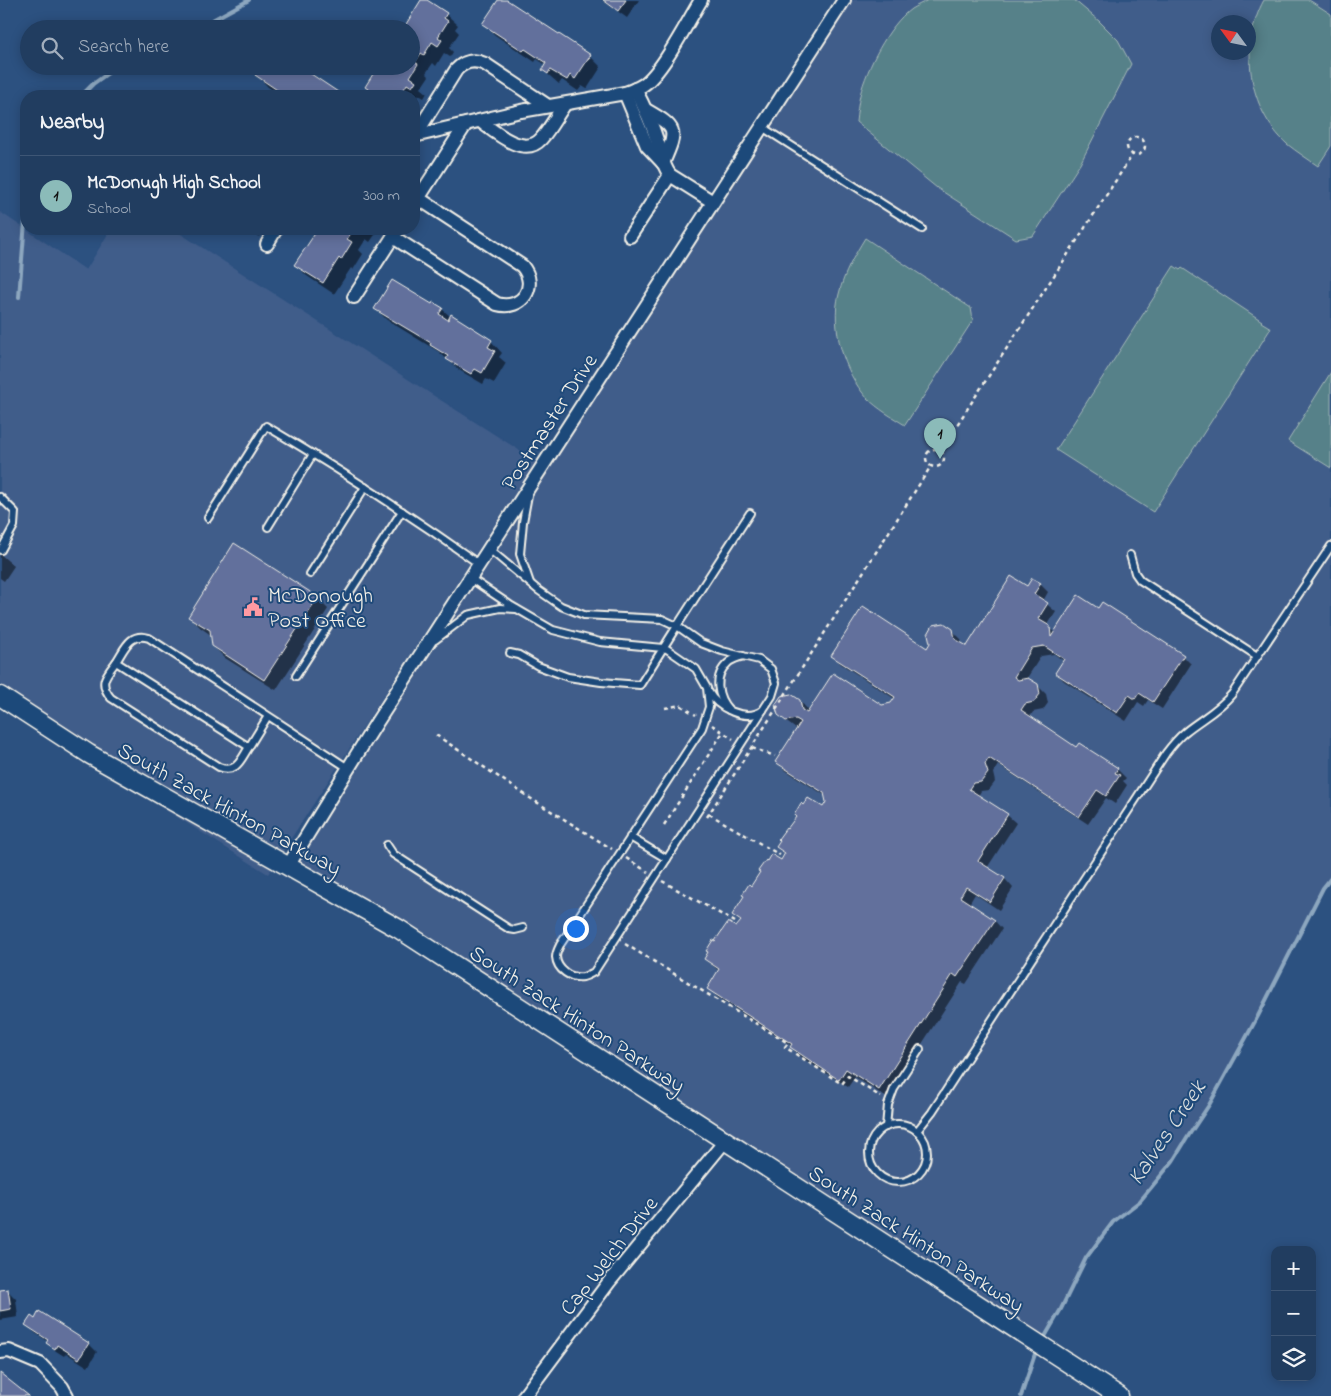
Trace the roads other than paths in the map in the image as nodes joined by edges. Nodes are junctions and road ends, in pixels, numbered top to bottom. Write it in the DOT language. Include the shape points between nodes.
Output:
graph roads {
  1 [pos="701,0"];
  2 [pos="844,0"];
  3 [pos="630,91"];
  4 [pos="565,104"];
  5 [pos="548,106"];
  6 [pos="480,122"];
  7 [pos="466,124"];
  8 [pos="420,127"];
  9 [pos="762,127"];
  10 [pos="420,135"];
  11 [pos="663,163"];
  12 [pos="670,175"];
  13 [pos="420,196"];
  14 [pos="713,202"];
  15 [pos="420,204"];
  16 [pos="922,229"];
  17 [pos="272,235"];
  18 [pos="395,235"];
  19 [pos="399,235"];
  20 [pos="630,236"];
  21 [pos="267,244"];
  22 [pos="354,297"];
  23 [pos="313,454"];
  24 [pos="530,486"];
  25 [pos="364,487"];
  26 [pos="0,497"];
  27 [pos="402,511"];
  28 [pos="750,513"];
  29 [pos="208,518"];
  30 [pos="268,527"];
  31 [pos="1331,546"];
  32 [pos="489,549"];
  33 [pos="1,550"];
  34 [pos="1130,555"];
  35 [pos="479,564"];
  36 [pos="310,574"];
  37 [pos="470,578"];
  38 [pos="531,584"];
  39 [pos="518,610"];
  40 [pos="677,626"];
  41 [pos="426,646"];
  42 [pos="663,648"];
  43 [pos="510,653"];
  44 [pos="744,656"];
  45 [pos="1257,656"];
  46 [pos="116,662"];
  47 [pos="296,676"];
  48 [pos="718,680"];
  49 [pos="707,690"];
  50 [pos="0,696"];
  51 [pos="712,698"];
  52 [pos="709,707"];
  53 [pos="765,708"];
  54 [pos="729,710"];
  55 [pos="268,716"];
  56 [pos="249,747"];
  57 [pos="348,768"];
  58 [pos="630,837"];
  59 [pos="387,846"];
  60 [pos="666,859"];
  61 [pos="288,866"];
  62 [pos="523,928"];
  63 [pos="920,1050"];
  64 [pos="886,1127"];
  65 [pos="917,1131"];
  66 [pos="725,1141"];
  67 [pos="0,1352"];
  68 [pos="67,1396"];
  69 [pos="524,1396"];
  70 [pos="1119,1396"];
  1 -- 3 [label="street" via="657,70 643,85"];
  2 -- 9 [label="street, Postmaster Drive"];
  3 -- 4 [label="street"];
  3 -- 11 [label="street" via="646,110"];
  3 -- 11 [label="street" via="647,146"];
  4 -- 5 [label="street"];
  4 -- 6 [label="street" via="542,138 529,146 513,143"];
  5 -- 6 [label="street"];
  5 -- 8 [label="street" via="485,64 468,62 456,70"];
  6 -- 7 [label="street"];
  7 -- 10 [label="street"];
  7 -- 13 [label="street"];
  9 -- 14 [label="street, Postmaster Drive"];
  9 -- 16 [label="lane"];
  11 -- 12 [label="street"];
  12 -- 14 [label="street"];
  12 -- 20 [label="street"];
  14 -- 24 [label="street, Postmaster Drive"];
  15 -- 19 [label="street" via="522,266 529,280 524,296 513,305 497,304"];
  17 -- 21 [label="street"];
  18 -- 22 [label="street"];
  23 -- 25 [label="lane"];
  23 -- 29 [label="lane" via="266,426"];
  23 -- 30 [label="lane"];
  24 -- 32 [label="street, Postmaster Drive"];
  24 -- 38 [label="lane" via="520,554"];
  25 -- 27 [label="lane"];
  25 -- 36 [label="lane"];
  26 -- 33 [label="lane" via="15,512 14,526"];
  27 -- 35 [label="lane"];
  27 -- 47 [label="lane"];
  28 -- 40 [label="lane"];
  31 -- 45 [label="lane"];
  32 -- 35 [label="street, Postmaster Drive"];
  32 -- 38 [label="lane"];
  34 -- 45 [label="lane" via="1140,580"];
  35 -- 37 [label="street, Postmaster Drive"];
  37 -- 39 [label="lane"];
  37 -- 41 [label="street, Postmaster Drive"];
  38 -- 40 [label="lane" via="561,606 584,615 662,619"];
  39 -- 41 [label="lane" via="500,608 468,615"];
  39 -- 42 [label="lane" via="553,630 600,642"];
  40 -- 42 [label="lane"];
  40 -- 44 [label="lane" via="701,643"];
  41 -- 57 [label="street, Postmaster Drive"];
  42 -- 43 [label="lane" via="640,685 568,677"];
  42 -- 49 [label="lane" via="696,669"];
  44 -- 48 [label="lane" via="728,662"];
  44 -- 53 [label="lane" via="759,660 771,669 776,682"];
  45 -- 65 [label="lane" via="1224,703 1184,732 1166,753"];
  46 -- 55 [label="lane" via="135,637 149,638"];
  46 -- 56 [label="lane"];
  46 -- 56 [label="lane" via="104,685 111,698 226,770 232,769"];
  48 -- 51 [label="lane"];
  48 -- 54 [label="lane" via="720,697"];
  49 -- 51 [label="lane"];
  49 -- 52 [label="lane"];
  50 -- 61 [label="main road, South Zack Hinton Parkway" via="89,754"];
  51 -- 52 [label="lane"];
  51 -- 54 [label="lane"];
  52 -- 58 [label="lane" via="702,728"];
  53 -- 54 [label="lane" via="758,714 749,715"];
  53 -- 60 [label="lane"];
  55 -- 56 [label="lane"];
  55 -- 57 [label="lane"];
  57 -- 61 [label="street, Postmaster Drive"];
  58 -- 60 [label="lane"];
  58 -- 60 [label="lane" via="560,945 556,955 558,966 566,974 576,978 594,972"];
  59 -- 62 [label="lane" via="393,854 509,929"];
  61 -- 66 [label="main road, South Zack Hinton Parkway" via="399,928"];
  63 -- 64 [label="lane" via="894,1089"];
  64 -- 65 [label="lane" via="902,1124"];
  64 -- 65 [label="lane" via="871,1142 870,1159 877,1173 895,1182 912,1178 924,1164 926,1147"];
  66 -- 69 [label="street, Cap Welch Drive" via="609,1282"];
  66 -- 70 [label="main road, South Zack Hinton Parkway"];
  67 -- 68 [label="street" via="9,1351 40,1364"];
}
